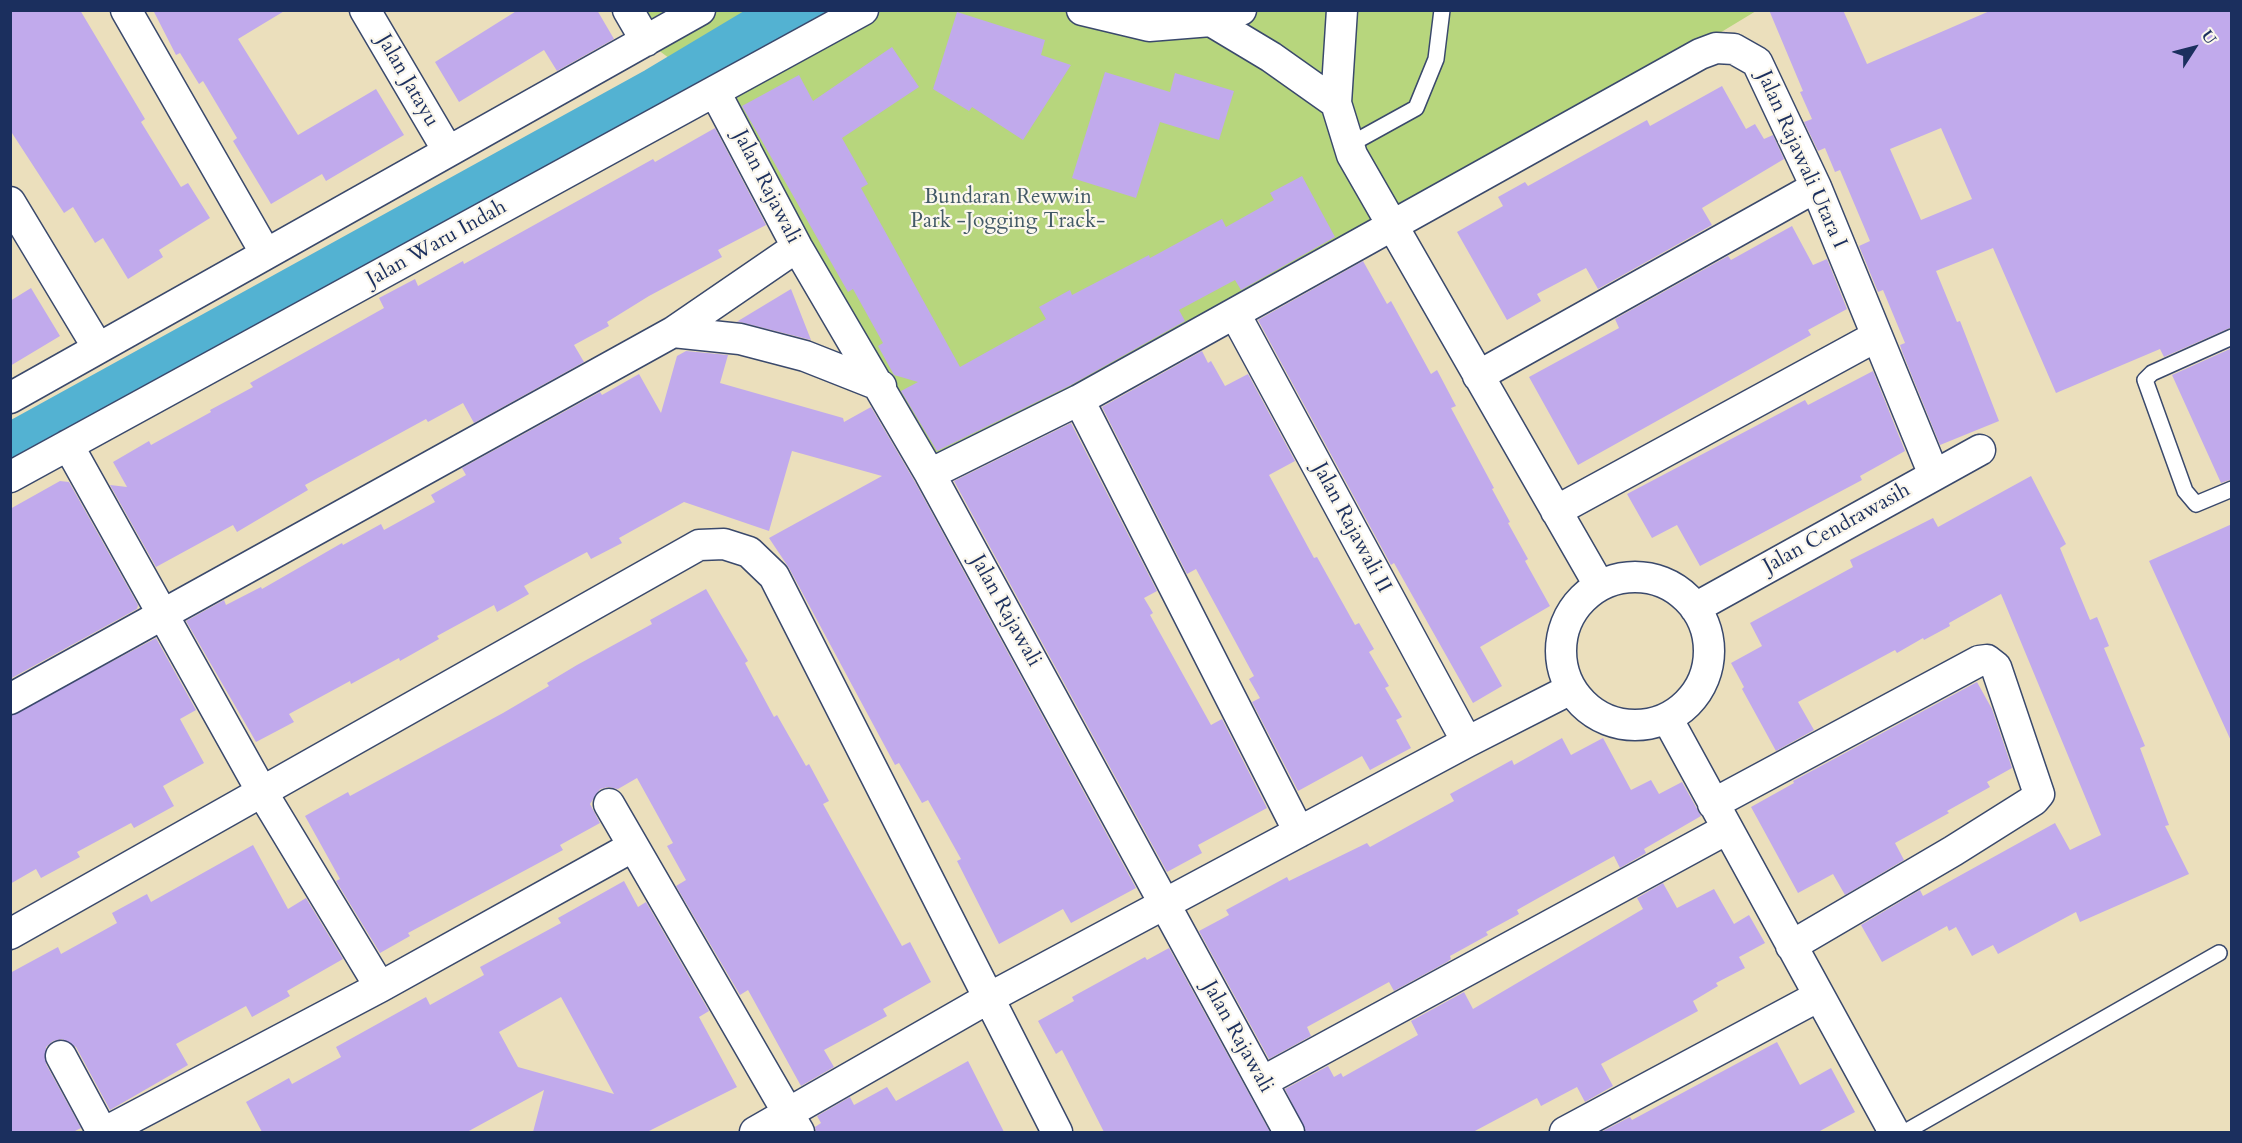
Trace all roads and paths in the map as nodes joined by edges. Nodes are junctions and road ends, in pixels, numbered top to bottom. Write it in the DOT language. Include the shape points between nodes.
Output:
graph roads {
  1 [pos="126,10"];
  2 [pos="365,10"];
  3 [pos="628,10"];
  4 [pos="700,10"];
  5 [pos="863,10"];
  6 [pos="1082,10"];
  7 [pos="1241,10"];
  8 [pos="1342,10"];
  9 [pos="1442,10"];
  10 [pos="1211,21"];
  11 [pos="646,41"];
  12 [pos="715,92"];
  13 [pos="1336,103"];
  14 [pos="1349,145"];
  15 [pos="448,152"];
  16 [pos="1816,187"];
  17 [pos="10,202"];
  18 [pos="1393,227"];
  19 [pos="797,247"];
  20 [pos="266,254"];
  21 [pos="1235,314"];
  22 [pos="673,332"];
  23 [pos="1877,336"];
  24 [pos="2232,336"];
  25 [pos="98,348"];
  26 [pos="1478,376"];
  27 [pos="881,386"];
  28 [pos="10,398"];
  29 [pos="1079,400"];
  30 [pos="68,446"];
  31 [pos="1980,450"];
  32 [pos="930,474"];
  33 [pos="1934,475"];
  34 [pos="10,477"];
  35 [pos="2232,489"];
  36 [pos="1556,511"];
  37 [pos="1599,585"];
  38 [pos="1695,609"];
  39 [pos="162,616"];
  40 [pos="1571,689"];
  41 [pos="10,699"];
  42 [pos="1667,718"];
  43 [pos="1467,742"];
  44 [pos="262,792"];
  45 [pos="609,804"];
  46 [pos="1720,816"];
  47 [pos="1299,832"];
  48 [pos="632,847"];
  49 [pos="1165,903"];
  50 [pos="10,934"];
  51 [pos="1791,945"];
  52 [pos="2219,953"];
  53 [pos="380,987"];
  54 [pos="1819,996"];
  55 [pos="987,999"];
  56 [pos="60,1056"];
  57 [pos="1262,1082"];
  58 [pos="794,1123"];
  59 [pos="103,1132"];
  60 [pos="755,1132"];
  61 [pos="1058,1132"];
  62 [pos="1290,1132"];
  63 [pos="1565,1132"];
  64 [pos="1894,1132"];
  65 [pos="1905,1132"];
  1 -- 20 [label="street"];
  2 -- 15 [label="street, Jalan Jatayu"];
  3 -- 11 [label="street"];
  4 -- 11 [label="street"];
  5 -- 12 [label="street, Jalan Waru Indah"];
  6 -- 10 [label="street" via="1149,26"];
  7 -- 10 [label="street"];
  8 -- 13 [label="street"];
  9 -- 14 [label="lane" via="1436,60 1416,108"];
  10 -- 13 [label="street"];
  11 -- 15 [label="street"];
  12 -- 19 [label="street, Jalan Rajawali"];
  12 -- 30 [label="street, Jalan Waru Indah"];
  13 -- 14 [label="street"];
  14 -- 18 [label="street"];
  15 -- 20 [label="street"];
  16 -- 18 [label="street, Jalan Rajawali Utara I" via="1757,62 1734,49 1716,48"];
  16 -- 23 [label="street, Jalan Rajawali Utara I"];
  16 -- 26 [label="street"];
  17 -- 25 [label="street"];
  18 -- 21 [label="street, Jalan Rajawali Utara I"];
  18 -- 26 [label="street"];
  19 -- 22 [label="street"];
  19 -- 27 [label="street, Jalan Rajawali"];
  20 -- 25 [label="street"];
  21 -- 29 [label="street, Jalan Rajawali Utara I"];
  21 -- 43 [label="street, Jalan Rajawali II"];
  22 -- 27 [label="street" via="740,339 805,356"];
  22 -- 39 [label="street"];
  23 -- 33 [label="street, Jalan Rajawali Utara I"];
  23 -- 36 [label="street"];
  24 -- 35 [label="lane" via="2152,373 2145,380 2185,491 2196,504"];
  25 -- 28 [label="street"];
  26 -- 36 [label="street"];
  27 -- 32 [label="street, Jalan Rajawali"];
  29 -- 32 [label="street, Jalan Rajawali Utara I"];
  29 -- 47 [label="street"];
  30 -- 34 [label="street, Jalan Waru Indah"];
  30 -- 39 [label="street"];
  31 -- 33 [label="street, Jalan Cendrawasih"];
  32 -- 49 [label="street, Jalan Rajawali"];
  33 -- 38 [label="street, Jalan Cendrawasih"];
  36 -- 37 [label="street"];
  37 -- 38 [label="street" via="1619,578 1641,577 1662,582"];
  37 -- 40 [label="street" via="1576,605 1563,631 1561,661"];
  38 -- 42 [label="street" via="1705,628 1709,649 1706,670 1698,690"];
  39 -- 41 [label="street"];
  39 -- 44 [label="street"];
  40 -- 42 [label="street" via="1589,710 1614,722 1641,725"];
  40 -- 43 [label="street"];
  42 -- 46 [label="street"];
  43 -- 47 [label="street"];
  44 -- 50 [label="street"];
  44 -- 53 [label="street"];
  44 -- 55 [label="street" via="699,545 724,544 748,552 774,576"];
  45 -- 48 [label="street"];
  46 -- 51 [label="street"];
  46 -- 51 [label="street" via="1979,661 1987,660 1996,667 2038,786 2039,794 2034,801"];
  46 -- 57 [label="street"];
  47 -- 49 [label="street"];
  48 -- 53 [label="street"];
  48 -- 58 [label="street"];
  49 -- 55 [label="street"];
  49 -- 57 [label="street, Jalan Rajawali"];
  51 -- 54 [label="street"];
  52 -- 65 [label="lane"];
  53 -- 59 [label="street"];
  54 -- 63 [label="street"];
  54 -- 64 [label="street"];
  55 -- 58 [label="street"];
  55 -- 61 [label="street"];
  56 -- 59 [label="street"];
  57 -- 62 [label="street, Jalan Rajawali"];
  58 -- 60 [label="street"];
}
